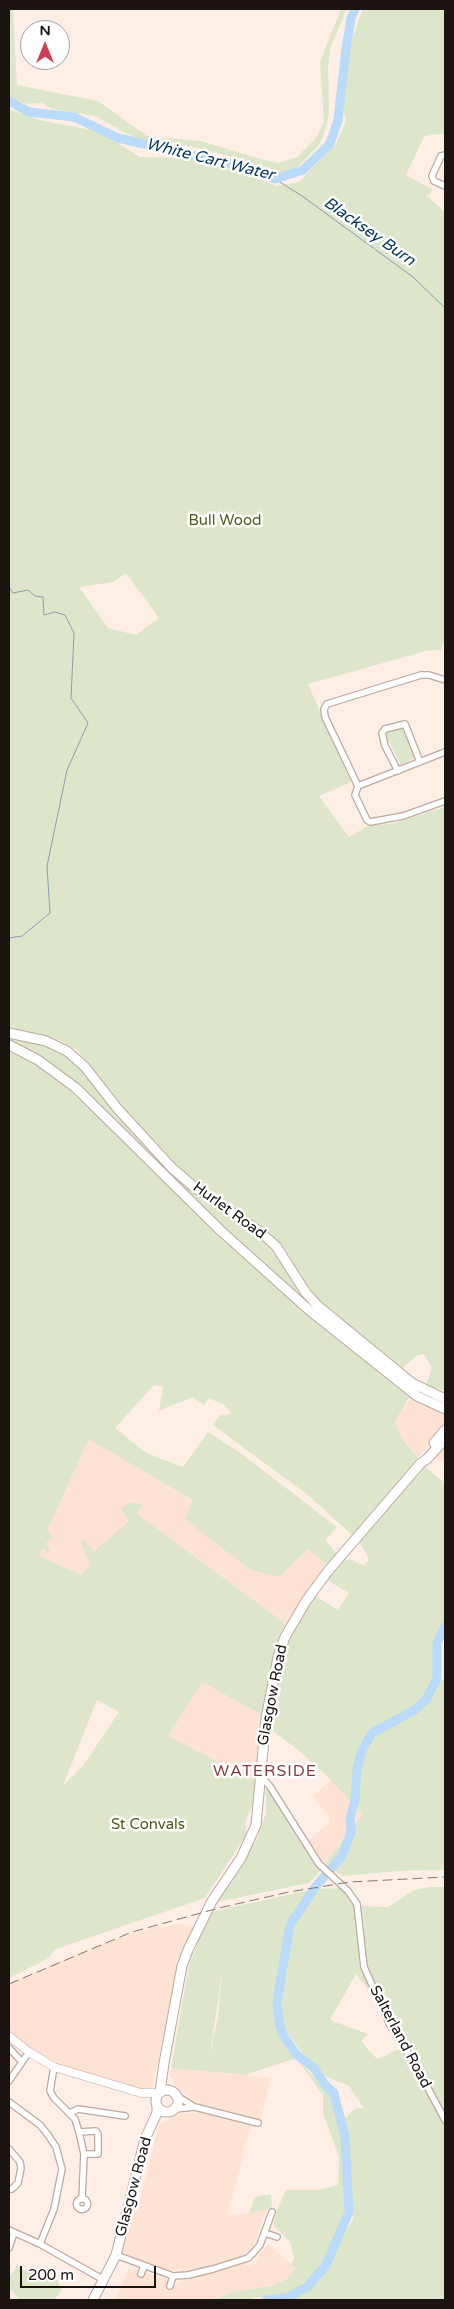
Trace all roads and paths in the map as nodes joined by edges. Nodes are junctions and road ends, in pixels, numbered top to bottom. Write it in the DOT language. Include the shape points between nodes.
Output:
graph roads {
  1 [pos="445,155"];
  2 [pos="445,186"];
  3 [pos="445,680"];
  4 [pos="445,752"];
  5 [pos="420,762"];
  6 [pos="398,771"];
  7 [pos="358,786"];
  8 [pos="445,801"];
  9 [pos="9,1033"];
  10 [pos="9,1045"];
  11 [pos="445,1399"];
  12 [pos="445,1409"];
  13 [pos="445,1430"];
  14 [pos="445,1439"];
  15 [pos="421,1463"];
  16 [pos="260,1776"];
  17 [pos="9,2036"];
  18 [pos="9,2048"];
  19 [pos="29,2052"];
  20 [pos="22,2062"];
  21 [pos="54,2067"];
  22 [pos="163,2072"];
  23 [pos="9,2081"];
  24 [pos="141,2093"];
  25 [pos="160,2093"];
  26 [pos="174,2094"];
  27 [pos="9,2102"];
  28 [pos="156,2105"];
  29 [pos="195,2107"];
  30 [pos="173,2110"];
  31 [pos="70,2113"];
  32 [pos="124,2116"];
  33 [pos="445,2120"];
  34 [pos="258,2123"];
  35 [pos="150,2128"];
  36 [pos="80,2132"];
  37 [pos="9,2149"];
  38 [pos="84,2154"];
  39 [pos="9,2189"];
  40 [pos="82,2199"];
  41 [pos="272,2212"];
  42 [pos="11,2232"];
  43 [pos="265,2233"];
  44 [pos="277,2236"];
  45 [pos="40,2244"];
  46 [pos="9,2248"];
  47 [pos="116,2255"];
  48 [pos="144,2266"];
  49 [pos="141,2274"];
  50 [pos="173,2276"];
  51 [pos="104,2280"];
  52 [pos="170,2286"];
  53 [pos="93,2300"];
  1 -- 2 [label="street" via="441,156 432,176 434,181"];
  3 -- 7 [label="street" via="421,675 327,704 324,709 326,717"];
  4 -- 5 [label="street"];
  5 -- 6 [label="street"];
  5 -- 6 [label="street" via="405,724 385,729 382,733 385,746"];
  6 -- 7 [label="street"];
  7 -- 8 [label="street" via="355,795 370,822 403,816"];
  9 -- 11 [label="main road, Hurlet Road" via="46,1041 67,1051 85,1067 117,1108 172,1168 276,1246 318,1306 412,1383"];
  10 -- 12 [label="main road, Hurlet Road" via="38,1060 76,1088 220,1230 310,1310 417,1396"];
  13 -- 15 [label="main road, Glasgow Road"];
  14 -- 15 [label="main road, Glasgow Road"];
  15 -- 16 [label="main road, Glasgow Road" via="328,1570 292,1623 278,1657 266,1718"];
  16 -- 22 [label="main road, Glasgow Road" via="259,1810 250,1840 212,1901 182,1966"];
  16 -- 33 [label="street, Salterland Road" via="269,1785 318,1864 348,1891 357,1904 364,1967 390,2024"];
  17 -- 19 [label="street"];
  18 -- 20 [label="street"];
  19 -- 20 [label="street"];
  19 -- 21 [label="street"];
  20 -- 23 [label="street"];
  21 -- 24 [label="street"];
  21 -- 31 [label="street" via="50,2091"];
  22 -- 25 [label="main road, Glasgow Road"];
  22 -- 26 [label="main road"];
  24 -- 25 [label="street"];
  24 -- 28 [label="street"];
  25 -- 26 [label="main road" via="166,2090"];
  25 -- 28 [label="main road, Glasgow Road"];
  26 -- 29 [label="street"];
  26 -- 30 [label="main road" via="178,2102"];
  27 -- 45 [label="street" via="44,2130 56,2147 62,2169 55,2204"];
  28 -- 30 [label="main road" via="165,2112"];
  28 -- 35 [label="main road, Glasgow Road" via="157,2113"];
  29 -- 30 [label="street"];
  29 -- 34 [label="street"];
  30 -- 35 [label="main road, Glasgow Road"];
  31 -- 32 [label="street" via="78,2109"];
  31 -- 36 [label="street"];
  35 -- 47 [label="main road, Glasgow Road"];
  36 -- 38 [label="street"];
  36 -- 38 [label="street" via="96,2131 98,2134 98,2154"];
  37 -- 39 [label="street" via="21,2168 18,2183"];
  38 -- 40 [label="street"];
  41 -- 43 [label="street"];
  42 -- 45 [label="street"];
  42 -- 46 [label="street"];
  43 -- 44 [label="street"];
  43 -- 50 [label="street" via="260,2245 248,2258 188,2275"];
  45 -- 51 [label="street"];
  47 -- 48 [label="street"];
  47 -- 51 [label="main road, Glasgow Road"];
  48 -- 49 [label="street"];
  48 -- 50 [label="street"];
  50 -- 52 [label="street"];
  51 -- 53 [label="main road, Glasgow Road"];
}
